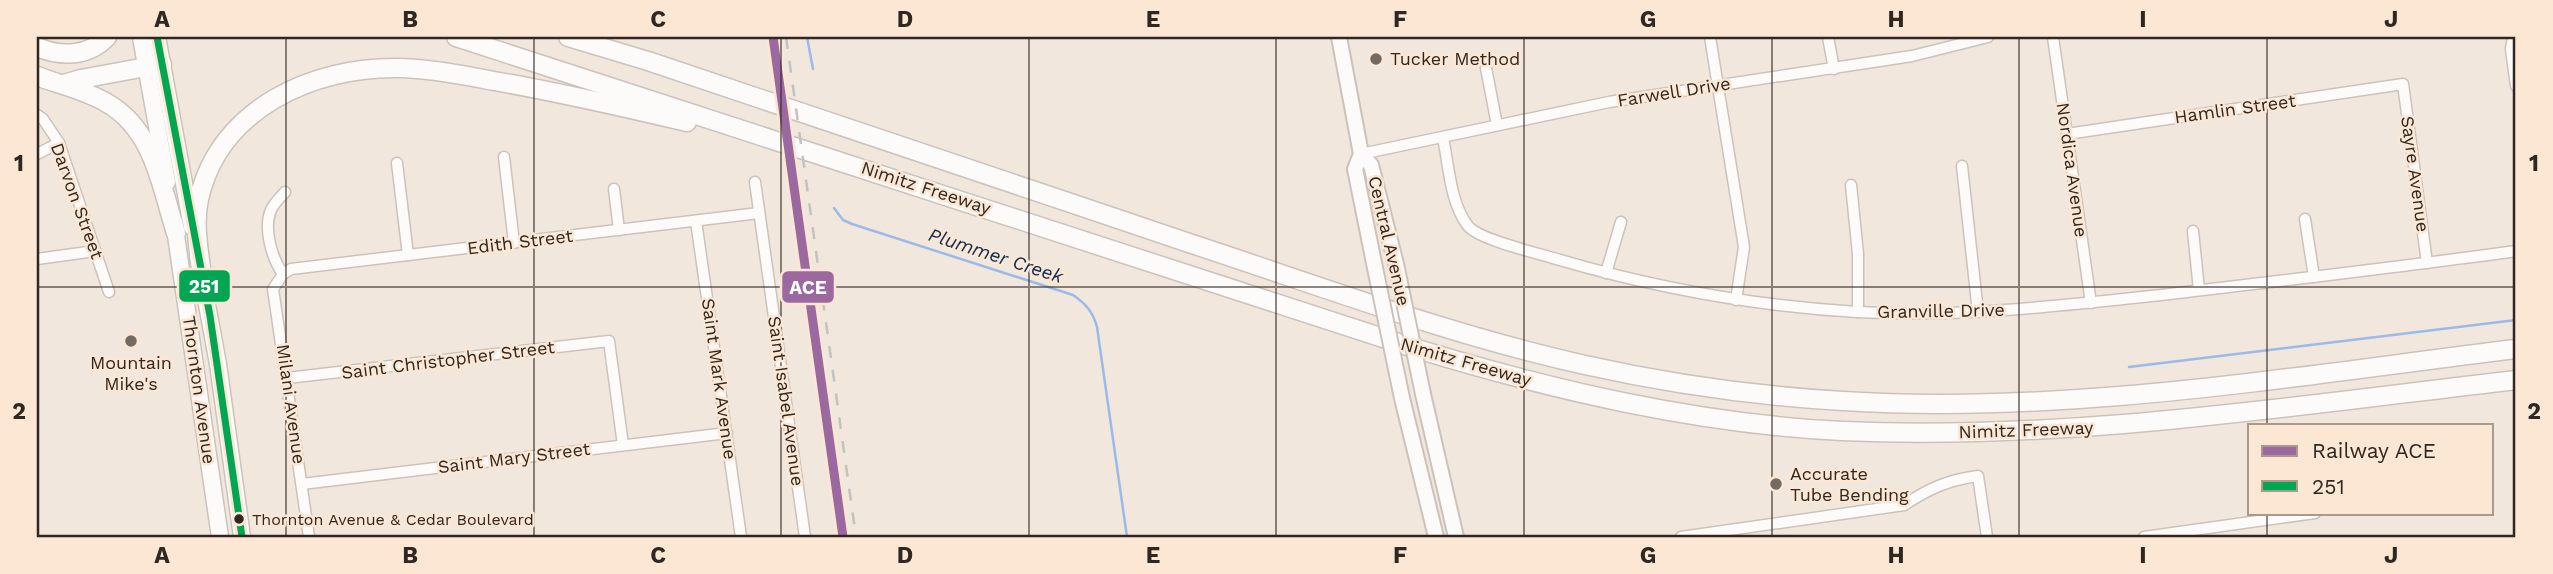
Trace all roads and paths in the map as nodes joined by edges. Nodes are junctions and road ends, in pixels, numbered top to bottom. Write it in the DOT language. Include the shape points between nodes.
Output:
graph roads {
  1 [pos="107,37"];
  2 [pos="141,37"];
  3 [pos="157,37"];
  4 [pos="456,37"];
  5 [pos="568,37"];
  6 [pos="611,37"];
  7 [pos="1339,37"];
  8 [pos="1710,37"];
  9 [pos="1828,37"];
  10 [pos="1988,37"];
  11 [pos="2053,37"];
  12 [pos="2513,37"];
  13 [pos="37,47"];
  14 [pos="648,61"];
  15 [pos="153,65"];
  16 [pos="1486,68"];
  17 [pos="1833,69"];
  18 [pos="37,76"];
  19 [pos="64,84"];
  20 [pos="1719,85"];
  21 [pos="2403,85"];
  22 [pos="2516,86"];
  23 [pos="37,115"];
  24 [pos="1497,125"];
  25 [pos="2067,134"];
  26 [pos="1443,138"];
  27 [pos="59,143"];
  28 [pos="813,151"];
  29 [pos="37,154"];
  30 [pos="1361,154"];
  31 [pos="503,157"];
  32 [pos="397,163"];
  33 [pos="1962,166"];
  34 [pos="755,182"];
  35 [pos="1851,186"];
  36 [pos="614,189"];
  37 [pos="285,192"];
  38 [pos="760,213"];
  39 [pos="2305,219"];
  40 [pos="696,221"];
  41 [pos="1621,222"];
  42 [pos="619,230"];
  43 [pos="2193,231"];
  44 [pos="176,233"];
  45 [pos="514,243"];
  46 [pos="95,251"];
  47 [pos="2516,251"];
  48 [pos="408,255"];
  49 [pos="37,259"];
  50 [pos="2427,263"];
  51 [pos="201,268"];
  52 [pos="1606,273"];
  53 [pos="282,274"];
  54 [pos="2314,277"];
  55 [pos="2199,290"];
  56 [pos="109,292"];
  57 [pos="1736,300"];
  58 [pos="2091,303"];
  59 [pos="1858,312"];
  60 [pos="1978,312"];
  61 [pos="2516,349"];
  62 [pos="287,378"];
  63 [pos="2516,380"];
  64 [pos="727,433"];
  65 [pos="623,445"];
  66 [pos="302,484"];
  67 [pos="2309,514"];
  68 [pos="1740,533"];
  69 [pos="2196,534"];
  70 [pos="220,537"];
  71 [pos="242,537"];
  72 [pos="309,537"];
  73 [pos="741,537"];
  74 [pos="805,537"];
  75 [pos="1436,537"];
  76 [pos="1457,537"];
  77 [pos="1681,537"];
  78 [pos="1987,537"];
  79 [pos="2144,537"];
  1 -- 13 [label="highway" via="70,54"];
  2 -- 15 [label="main road, Thornton Avenue"];
  3 -- 15 [label="main road, Thornton Avenue"];
  4 -- 28 [label="highway, Nimitz Freeway"];
  5 -- 14 [label="highway, Nimitz Freeway"];
  6 -- 14 [label="highway"];
  7 -- 30 [label="main road, Central Avenue"];
  8 -- 20 [label="street"];
  9 -- 17 [label="street"];
  10 -- 17 [label="street, Farwell Drive" via="1912,57"];
  11 -- 25 [label="street, Nordica Avenue"];
  12 -- 22 [label="street"];
  14 -- 61 [label="highway, Nimitz Freeway" via="1426,321 1584,365 1668,382 1841,401 2021,404"];
  15 -- 19 [label="highway"];
  15 -- 44 [label="main road, Thornton Avenue"];
  15 -- 51 [label="main road, Thornton Avenue"];
  16 -- 24 [label="street"];
  17 -- 20 [label="street, Farwell Drive"];
  18 -- 19 [label="highway"];
  19 -- 44 [label="highway" via="107,103 144,138"];
  20 -- 24 [label="street, Farwell Drive"];
  20 -- 57 [label="street" via="1744,247"];
  21 -- 25 [label="street, Hamlin Street"];
  21 -- 50 [label="street, Sayre Avenue"];
  23 -- 27 [label="street, Darvon Street"];
  24 -- 26 [label="street, Farwell Drive"];
  25 -- 58 [label="street, Nordica Avenue"];
  26 -- 30 [label="street, Farwell Drive"];
  26 -- 52 [label="street, Granville Drive" via="1457,207 1470,229"];
  27 -- 29 [label="street"];
  27 -- 46 [label="street, Darvon Street"];
  28 -- 51 [label="highway" via="570,94 463,75 398,68 336,75 272,101 234,128 222,143 198,201"];
  28 -- 63 [label="highway, Nimitz Freeway" via="1488,370 1602,397 1748,422 1839,431 2022,432 2196,418"];
  30 -- 75 [label="main road, Central Avenue, bridge" via="1355,169"];
  30 -- 76 [label="main road, Central Avenue, bridge" via="1371,165 1396,264"];
  31 -- 45 [label="street"];
  32 -- 48 [label="street"];
  33 -- 60 [label="street"];
  34 -- 38 [label="street, Saint Isabel Avenue"];
  35 -- 59 [label="street"];
  36 -- 42 [label="street"];
  37 -- 53 [label="street" via="270,212 271,249"];
  38 -- 40 [label="street, Edith Street"];
  38 -- 74 [label="street, Saint Isabel Avenue"];
  39 -- 54 [label="street"];
  40 -- 42 [label="street, Edith Street"];
  40 -- 64 [label="street, Saint Mark Avenue"];
  41 -- 52 [label="street"];
  42 -- 45 [label="street, Edith Street"];
  43 -- 55 [label="street"];
  44 -- 70 [label="main road, Thornton Avenue"];
  45 -- 48 [label="street, Edith Street"];
  46 -- 49 [label="street"];
  46 -- 56 [label="street, Darvon Street"];
  47 -- 50 [label="street, Granville Drive"];
  48 -- 53 [label="street, Edith Street" via="291,269"];
  50 -- 54 [label="street, Granville Drive"];
  51 -- 71 [label="main road, Thornton Avenue"];
  52 -- 57 [label="street, Granville Drive"];
  53 -- 62 [label="street, Milani Avenue" via="273,289"];
  54 -- 55 [label="street, Granville Drive"];
  55 -- 58 [label="street, Granville Drive"];
  57 -- 59 [label="street, Granville Drive"];
  58 -- 60 [label="street, Granville Drive"];
  59 -- 60 [label="street, Granville Drive"];
  62 -- 65 [label="street, Saint Christopher Street" via="608,341"];
  62 -- 66 [label="street, Milani Avenue"];
  64 -- 65 [label="street, Saint Mary Street"];
  64 -- 73 [label="street, Saint Mark Avenue"];
  65 -- 66 [label="street, Saint Mary Street"];
  66 -- 72 [label="street, Milani Avenue"];
  67 -- 69 [label="street"];
  68 -- 77 [label="street"];
  68 -- 78 [label="street" via="1904,505 1929,488 1978,476"];
  69 -- 79 [label="street"];
}
